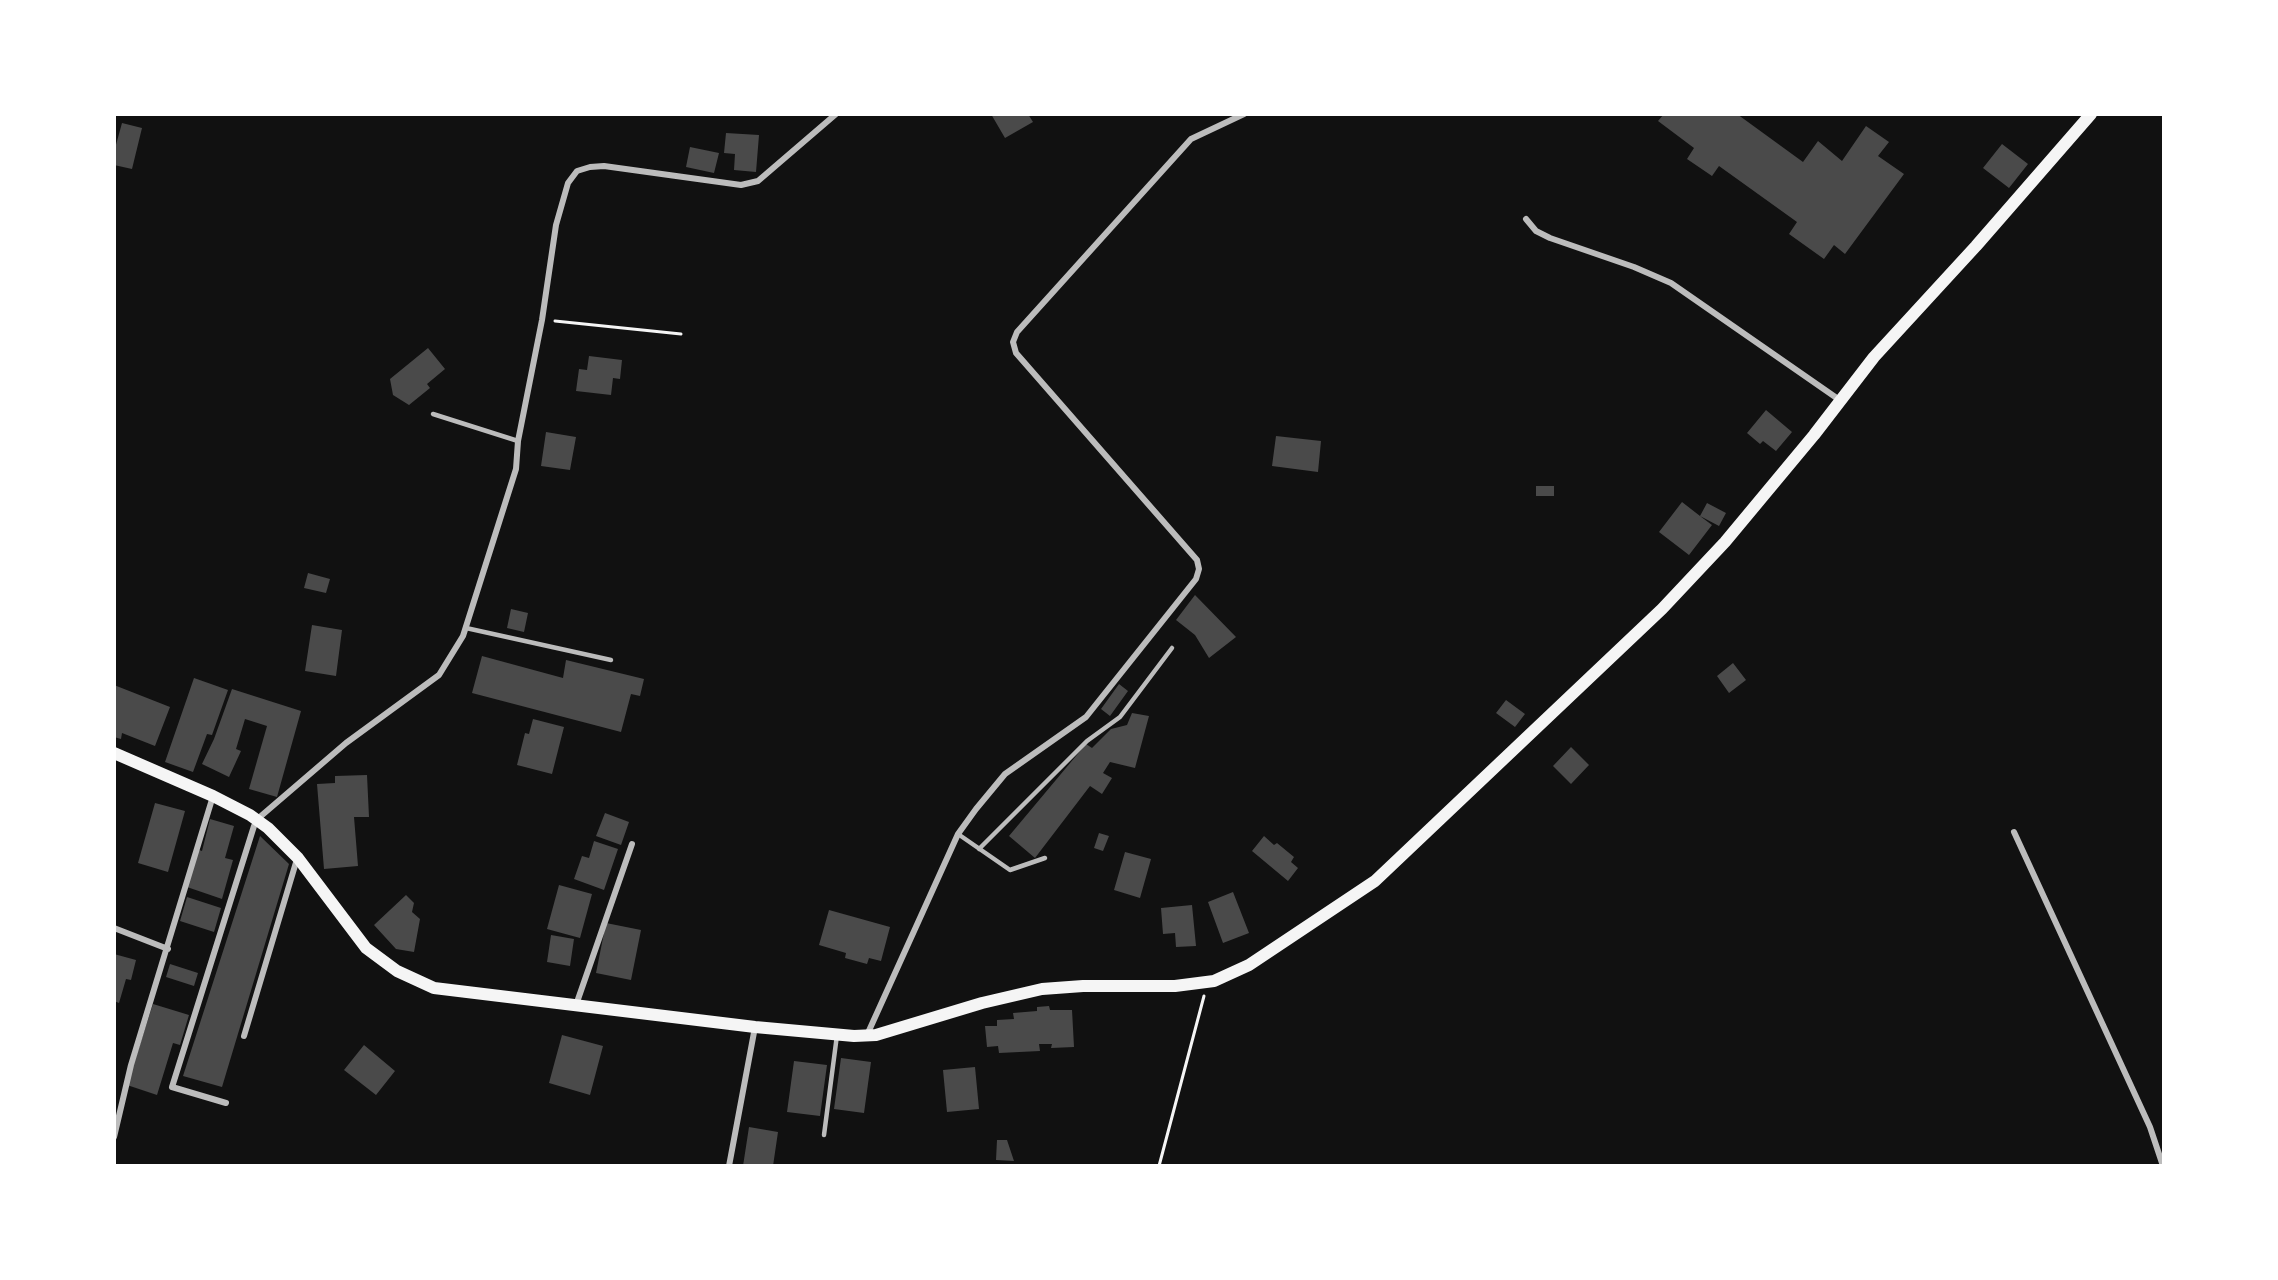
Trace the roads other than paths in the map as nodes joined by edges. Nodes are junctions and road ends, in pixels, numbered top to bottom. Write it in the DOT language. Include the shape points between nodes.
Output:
graph roads {
  1 [pos="836,114"];
  2 [pos="1244,114"];
  3 [pos="2091,114"];
  4 [pos="1526,219"];
  5 [pos="1841,401"];
  6 [pos="433,414"];
  7 [pos="518,441"];
  8 [pos="466,628"];
  9 [pos="1172,648"];
  10 [pos="611,660"];
  11 [pos="114,753"];
  12 [pos="213,796"];
  13 [pos="257,820"];
  14 [pos="2014,832"];
  15 [pos="958,834"];
  16 [pos="632,844"];
  17 [pos="979,849"];
  18 [pos="298,858"];
  19 [pos="1045,858"];
  20 [pos="114,928"];
  21 [pos="168,949"];
  22 [pos="576,1005"];
  23 [pos="755,1027"];
  24 [pos="837,1035"];
  25 [pos="244,1036"];
  26 [pos="867,1036"];
  27 [pos="226,1103"];
  28 [pos="824,1135"];
  29 [pos="114,1137"];
  30 [pos="729,1166"];
  31 [pos="2163,1166"];
  1 -- 7 [label="street" via="758,181 741,186 604,166 578,171 568,183 556,225"];
  2 -- 15 [label="street" via="1191,139 1017,332 1013,342 1016,353 1191,552 1199,569 1189,589 1086,717 1005,774"];
  3 -- 5 [label="main road" via="1874,357"];
  4 -- 5 [label="street" via="1536,231 1550,238 1671,283"];
  5 -- 26 [label="main road" via="1677,594 1547,719 1390,868 1249,965 1207,982 1175,986 1083,986 1033,991"];
  6 -- 7 [label="lane"];
  7 -- 8 [label="street" via="516,469"];
  8 -- 10 [label="lane"];
  8 -- 13 [label="street" via="439,675 369,724"];
  9 -- 17 [label="lane" via="1120,717 1087,741"];
  11 -- 12 [label="main road"];
  12 -- 13 [label="main road"];
  12 -- 21 [label="street"];
  13 -- 18 [label="main road"];
  13 -- 27 [label="street" via="172,1087"];
  14 -- 31 [label="street" via="2150,1127"];
  15 -- 17 [label="lane"];
  15 -- 26 [label="street"];
  16 -- 22 [label="street"];
  17 -- 19 [label="lane" via="1010,870"];
  18 -- 22 [label="main road" via="361,942 397,972 434,988"];
  18 -- 25 [label="street"];
  20 -- 21 [label="street"];
  21 -- 29 [label="street" via="131,1065"];
  22 -- 23 [label="main road"];
  23 -- 24 [label="main road"];
  23 -- 30 [label="street"];
  24 -- 26 [label="main road"];
  24 -- 28 [label="lane"];
}
